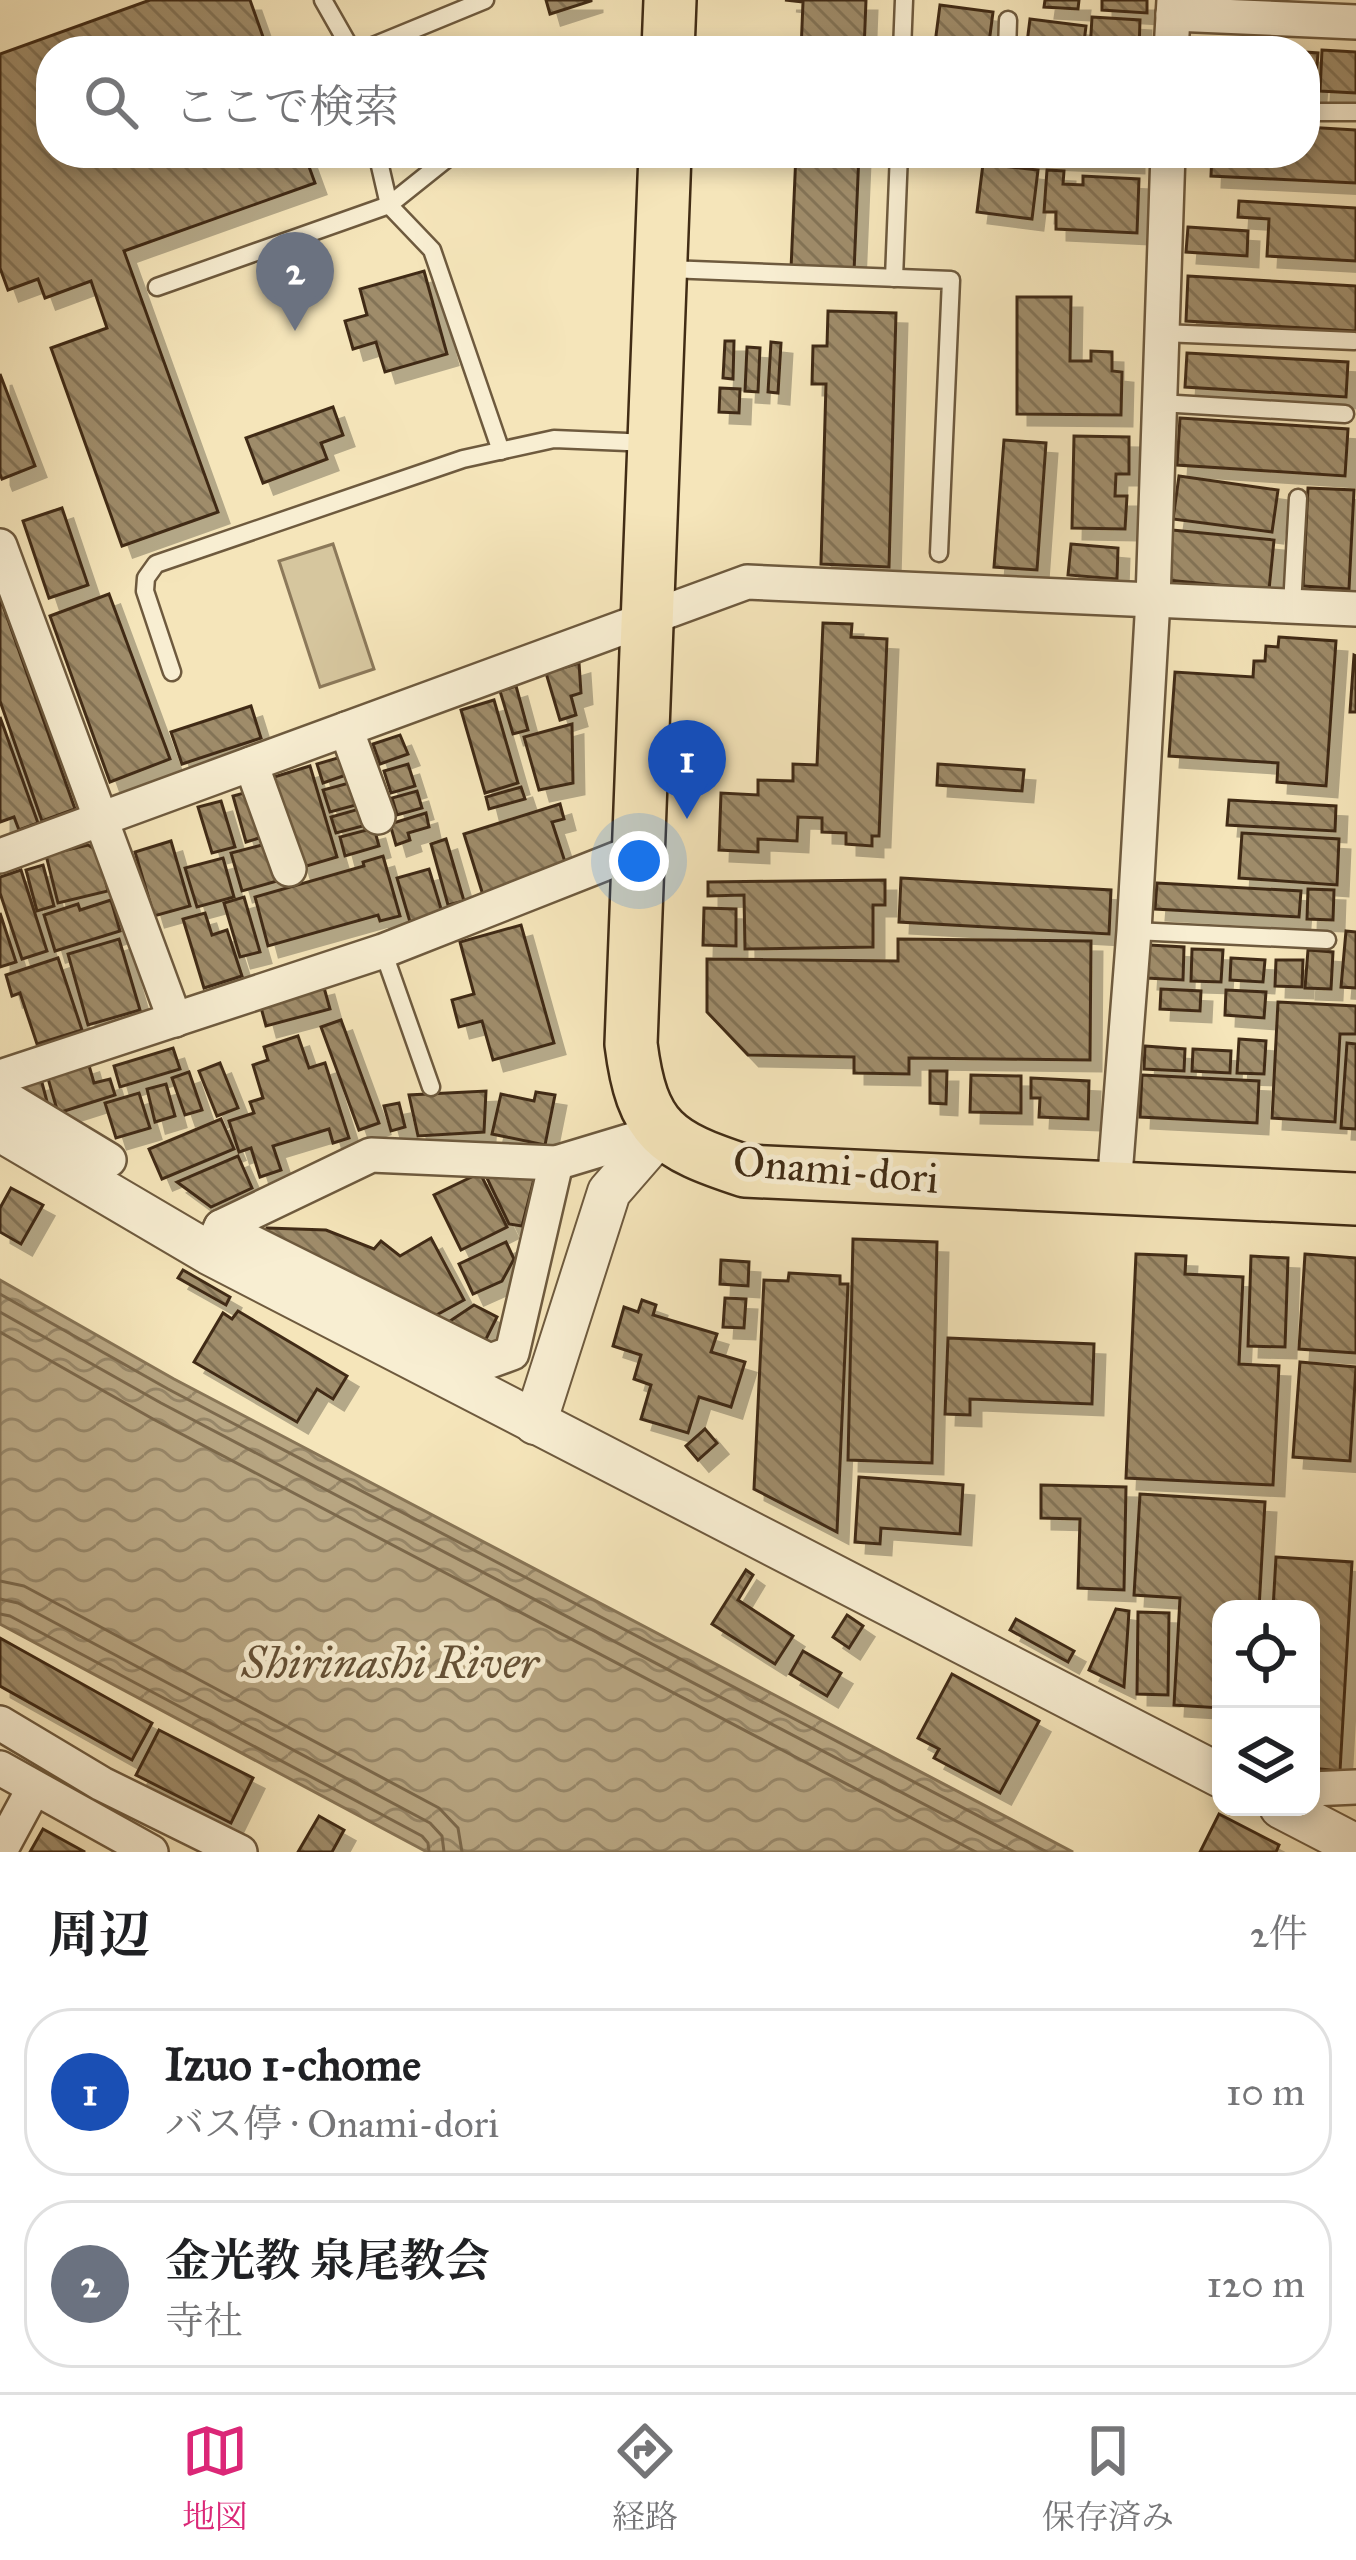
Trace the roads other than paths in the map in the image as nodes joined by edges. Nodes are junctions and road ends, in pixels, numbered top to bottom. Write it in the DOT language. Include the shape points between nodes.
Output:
graph roads {
  1 [pos="323,0"];
  2 [pos="485,0"];
  3 [pos="670,0"];
  4 [pos="904,0"];
  5 [pos="1173,7"];
  6 [pos="1289,10"];
  7 [pos="1008,20"];
  8 [pos="1356,22"];
  9 [pos="343,36"];
  10 [pos="397,36"];
  11 [pos="669,36"];
  12 [pos="903,36"];
  13 [pos="1007,36"];
  14 [pos="1320,112"];
  15 [pos="1356,112"];
  16 [pos="380,168"];
  17 [pos="435,168"];
  18 [pos="665,168"];
  19 [pos="898,168"];
  20 [pos="1168,168"];
  21 [pos="389,205"];
  22 [pos="662,268"];
  23 [pos="894,278"];
  24 [pos="157,287"];
  25 [pos="1162,333"];
  26 [pos="1354,341"];
  27 [pos="1160,403"];
  28 [pos="1345,414"];
  29 [pos="656,443"];
  30 [pos="501,451"];
  31 [pos="1298,498"];
  32 [pos="0,546"];
  33 [pos="939,553"];
  34 [pos="1153,599"];
  35 [pos="1292,606"];
  36 [pos="1356,609"];
  37 [pos="650,617"];
  38 [pos="172,672"];
  39 [pos="346,729"];
  40 [pos="251,764"];
  41 [pos="378,817"];
  42 [pos="101,819"];
  43 [pos="639,850"];
  44 [pos="1,852"];
  45 [pos="289,869"];
  46 [pos="1134,931"];
  47 [pos="1327,940"];
  48 [pos="383,951"];
  49 [pos="175,1020"];
  50 [pos="0,1077"];
  51 [pos="431,1087"];
  52 [pos="0,1094"];
  53 [pos="0,1130"];
  54 [pos="662,1131"];
  55 [pos="110,1160"];
  56 [pos="556,1163"];
  57 [pos="1114,1188"];
  58 [pos="1356,1199"];
  59 [pos="215,1240"];
  60 [pos="535,1423"];
  61 [pos="0,1723"];
  62 [pos="0,1768"];
  63 [pos="1212,1771"];
  64 [pos="1356,1787"];
  65 [pos="34,1788"];
  66 [pos="1320,1797"];
  67 [pos="1313,1816"];
  68 [pos="1356,1846"];
  69 [pos="0,1851"];
  70 [pos="151,1852"];
  71 [pos="240,1852"];
  1 -- 9 [label="lane"];
  2 -- 10 [label="lane"];
  3 -- 11 [label="main road"];
  4 -- 12 [label="lane"];
  5 -- 6 [label="street"];
  6 -- 8 [label="street"];
  7 -- 13 [label="lane"];
  14 -- 15 [label="lane"];
  16 -- 21 [label="lane"];
  17 -- 21 [label="lane"];
  18 -- 22 [label="main road"];
  19 -- 23 [label="lane"];
  20 -- 25 [label="street"];
  21 -- 24 [label="lane"];
  21 -- 30 [label="lane" via="432,250"];
  22 -- 23 [label="lane"];
  22 -- 29 [label="main road"];
  23 -- 33 [label="lane" via="951,280"];
  25 -- 26 [label="lane"];
  25 -- 27 [label="street"];
  27 -- 28 [label="lane"];
  27 -- 34 [label="street"];
  29 -- 30 [label="lane" via="554,440"];
  29 -- 37 [label="main road"];
  30 -- 38 [label="lane" via="156,564 145,590"];
  31 -- 35 [label="lane"];
  32 -- 42 [label="street"];
  34 -- 35 [label="street"];
  34 -- 37 [label="street" via="747,581"];
  34 -- 46 [label="street"];
  35 -- 36 [label="street"];
  37 -- 39 [label="street"];
  37 -- 43 [label="main road"];
  39 -- 40 [label="street"];
  39 -- 41 [label="street"];
  40 -- 42 [label="street"];
  40 -- 45 [label="street"];
  42 -- 44 [label="street"];
  42 -- 49 [label="street"];
  43 -- 48 [label="street"];
  43 -- 54 [label="main road" via="631,1044 644,1108"];
  46 -- 47 [label="lane"];
  46 -- 57 [label="street"];
  48 -- 49 [label="street"];
  48 -- 51 [label="lane"];
  49 -- 50 [label="street"];
  52 -- 55 [label="street"];
  53 -- 59 [label="street"];
  54 -- 56 [label="street"];
  54 -- 57 [label="main road, Onami-dori" via="689,1152 745,1171"];
  54 -- 60 [label="street" via="609,1192"];
  56 -- 59 [label="street" via="371,1155"];
  56 -- 59 [label="street" via="512,1352 490,1361"];
  57 -- 58 [label="main road, Onami-dori"];
  59 -- 60 [label="street"];
  60 -- 63 [label="street"];
  61 -- 71 [label="street"];
  62 -- 65 [label="street"];
  64 -- 66 [label="street"];
  65 -- 69 [label="street"];
  65 -- 70 [label="street"];
  67 -- 68 [label="street"];
}
